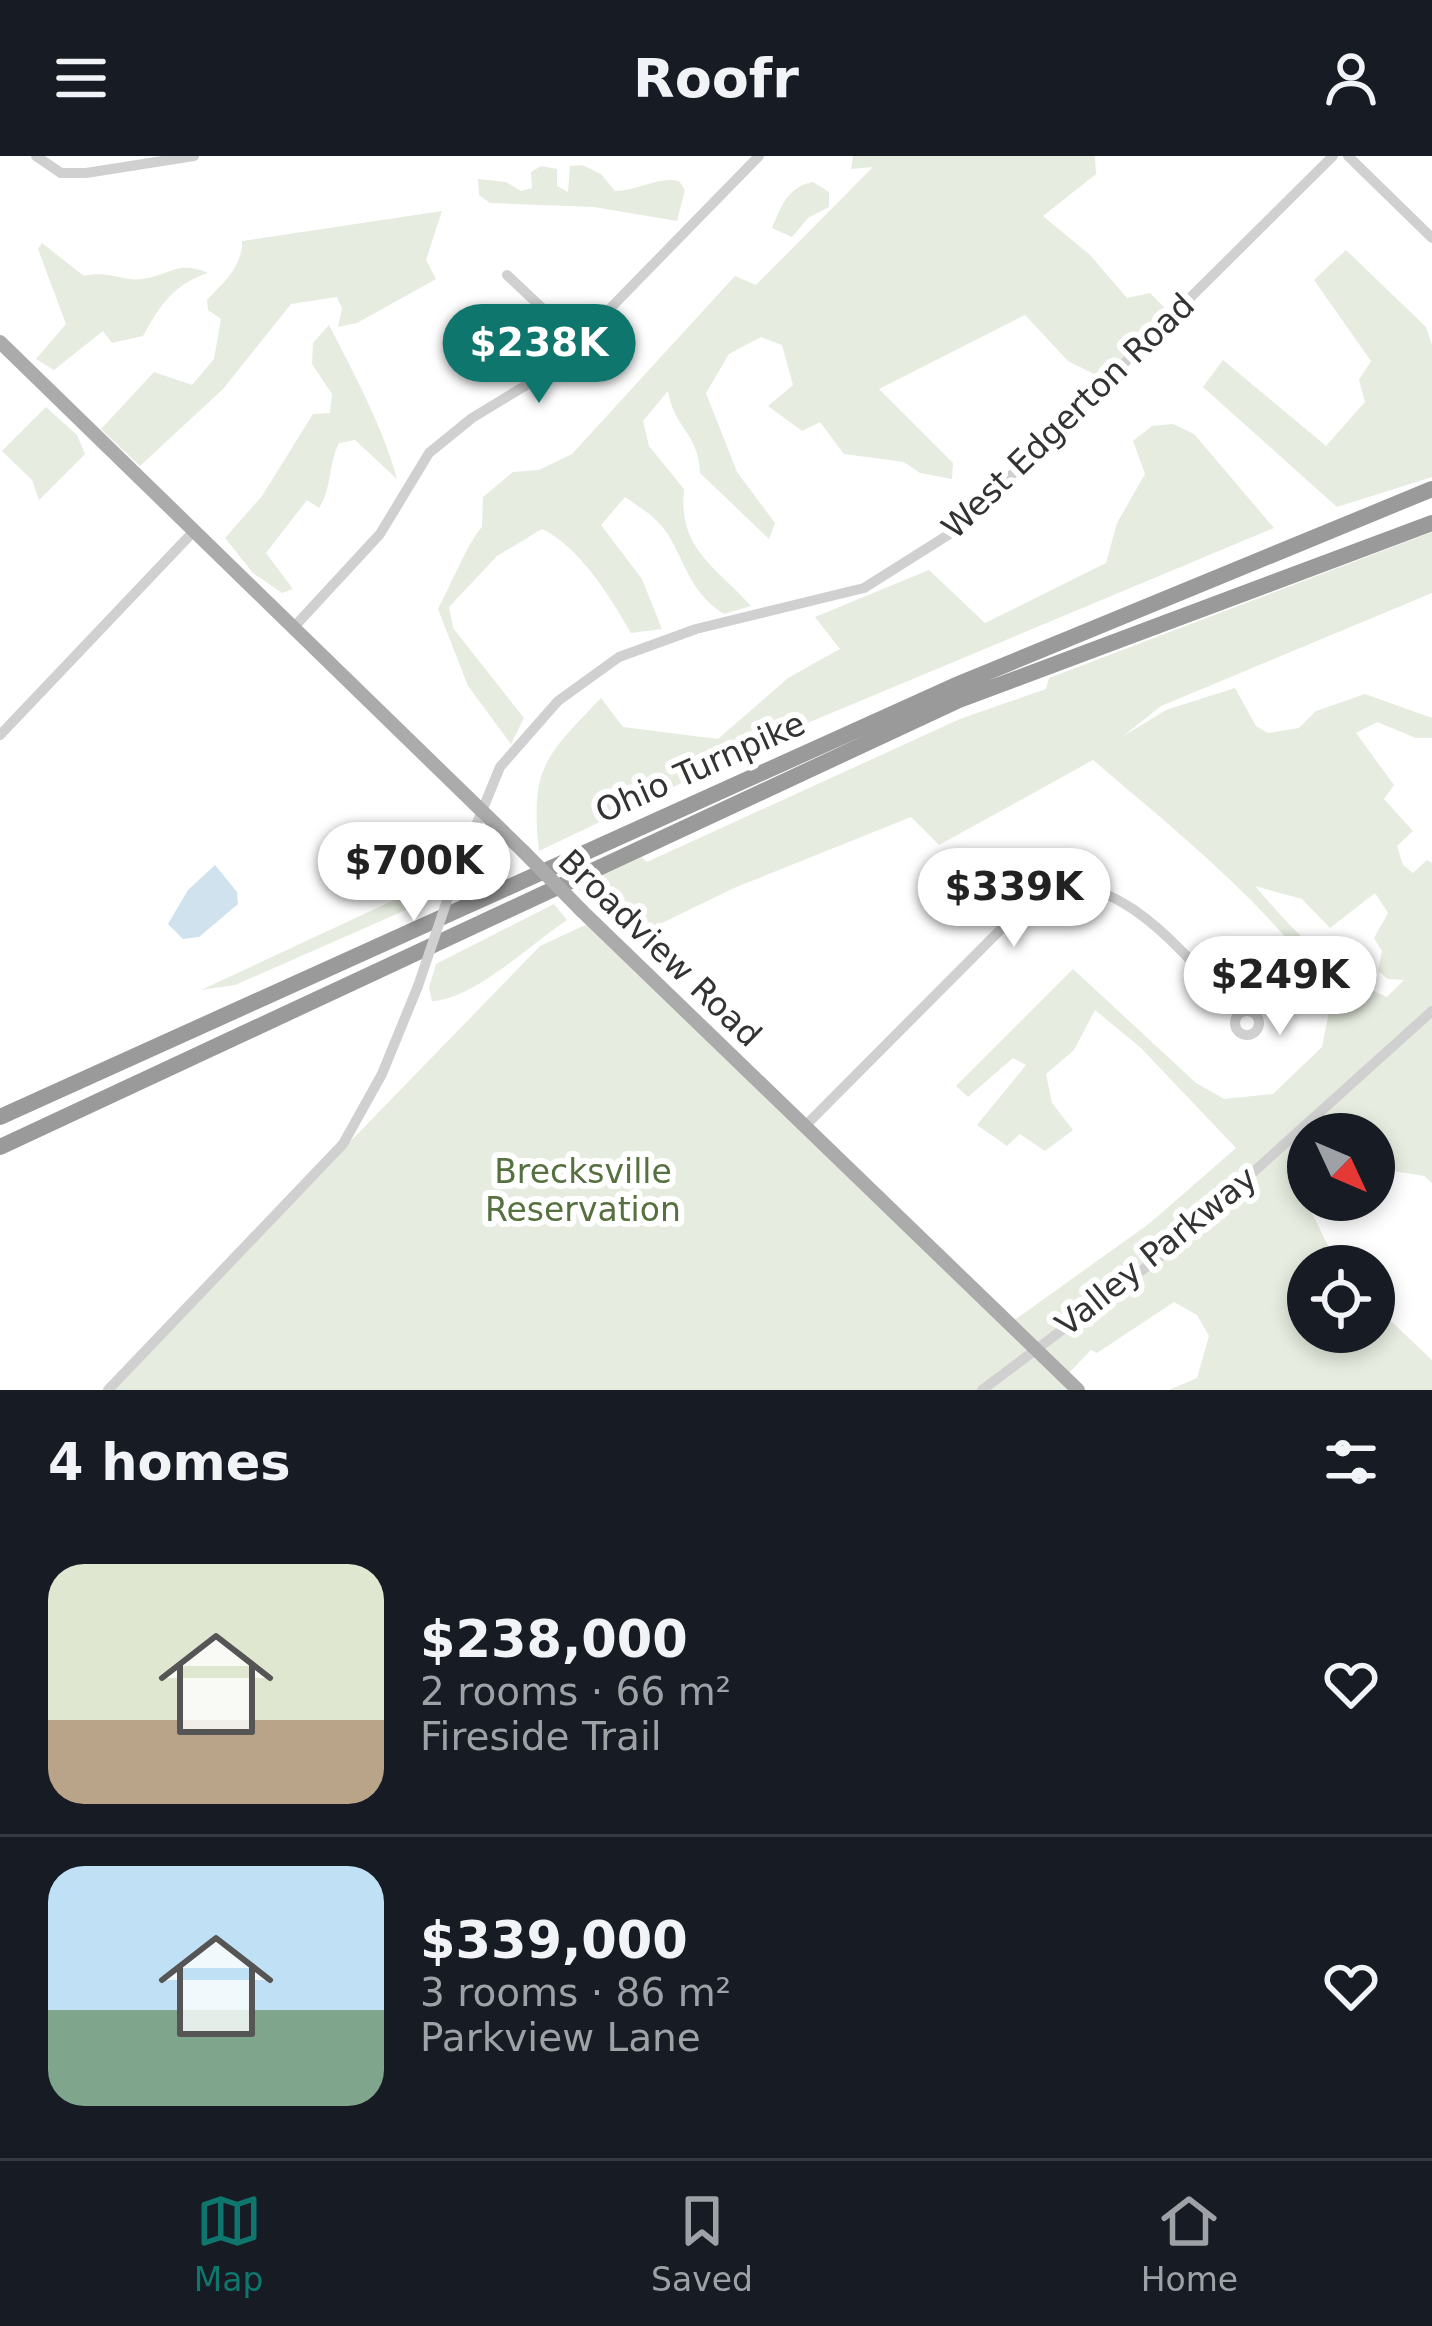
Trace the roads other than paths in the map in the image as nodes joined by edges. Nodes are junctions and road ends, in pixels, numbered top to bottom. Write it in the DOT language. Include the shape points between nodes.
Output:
graph roads {
  1 [pos="36,156"];
  2 [pos="194,156"];
  3 [pos="736,156"];
  4 [pos="1333,156"];
  5 [pos="1348,156"];
  6 [pos="755,160"];
  7 [pos="1432,238"];
  8 [pos="507,275"];
  9 [pos="0,342"];
  10 [pos="578,342"];
  11 [pos="1432,489"];
  12 [pos="1432,523"];
  13 [pos="194,531"];
  14 [pos="294,627"];
  15 [pos="0,735"];
  16 [pos="482,807"];
  17 [pos="1432,1010"];
  18 [pos="1238,1014"];
  19 [pos="0,1118"];
  20 [pos="806,1125"];
  21 [pos="0,1147"];
  22 [pos="1036,1349"];
  23 [pos="108,1390"];
  24 [pos="982,1390"];
  25 [pos="1078,1390"];
  1 -- 2 [label="street" via="61,173 86,173"];
  3 -- 6 [label="street"];
  4 -- 16 [label="street, West Edgerton Road" via="956,530 865,588 696,629 619,657 557,701 520,741"];
  5 -- 7 [label="street"];
  6 -- 10 [label="street"];
  8 -- 10 [label="street"];
  9 -- 13 [label="main road, Broadview Road"];
  10 -- 14 [label="street" via="548,372 429,453 380,534"];
  11 -- 19 [label="highway, Ohio Turnpike" via="954,686"];
  12 -- 21 [label="highway, Ohio Turnpike" via="959,700"];
  13 -- 14 [label="main road, Broadview Road"];
  13 -- 15 [label="street"];
  14 -- 16 [label="main road, Broadview Road"];
  16 -- 20 [label="main road, Broadview Road, bridge"];
  16 -- 23 [label="street, West Edgerton Road, bridge" via="382,1074 343,1144"];
  17 -- 22 [label="street, Valley Parkway" via="1169,1248"];
  18 -- 20 [label="street" via="1113,894 1083,885 1049,888"];
  20 -- 22 [label="main road, Broadview Road"];
  22 -- 24 [label="street, Valley Parkway"];
  22 -- 25 [label="main road, Broadview Road"];
}
